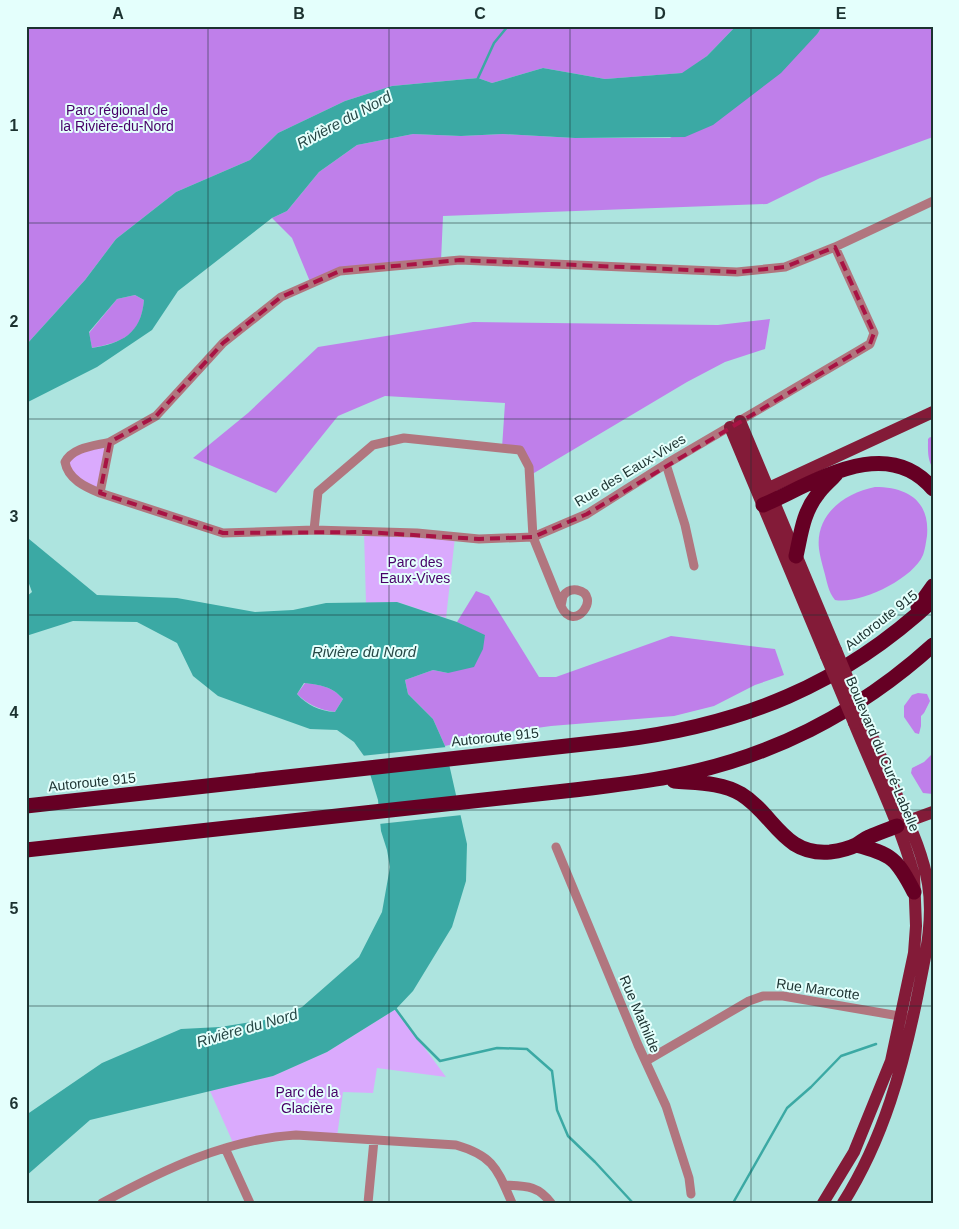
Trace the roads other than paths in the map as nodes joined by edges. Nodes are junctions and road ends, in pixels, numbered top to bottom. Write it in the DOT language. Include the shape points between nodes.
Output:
graph roads {
  1 [pos="933,201"];
  2 [pos="835,247"];
  3 [pos="933,412"];
  4 [pos="735,424"];
  5 [pos="110,442"];
  6 [pos="666,464"];
  7 [pos="837,473"];
  8 [pos="933,489"];
  9 [pos="100,493"];
  10 [pos="766,497"];
  11 [pos="314,530"];
  12 [pos="533,537"];
  13 [pos="796,556"];
  14 [pos="694,566"];
  15 [pos="933,586"];
  16 [pos="933,600"];
  17 [pos="561,606"];
  18 [pos="908,623"];
  19 [pos="933,646"];
  20 [pos="831,653"];
  21 [pos="655,779"];
  22 [pos="26,806"];
  23 [pos="933,812"];
  24 [pos="902,824"];
  25 [pos="856,845"];
  26 [pos="556,847"];
  27 [pos="26,850"];
  28 [pos="914,892"];
  29 [pos="931,918"];
  30 [pos="907,1018"];
  31 [pos="646,1061"];
  32 [pos="374,1140"];
  33 [pos="225,1148"];
  34 [pos="505,1185"];
  35 [pos="120,1193"];
  36 [pos="691,1194"];
  37 [pos="102,1203"];
  38 [pos="123,1203"];
  39 [pos="250,1203"];
  40 [pos="368,1203"];
  41 [pos="512,1203"];
  42 [pos="551,1203"];
  43 [pos="823,1203"];
  44 [pos="843,1203"];
  1 -- 2 [label="street, Rue des Eaux-Vives"];
  2 -- 4 [label="street, Rue des Eaux-Vives" via="874,333 870,344"];
  2 -- 5 [label="street, Rue des Eaux-Vives" via="785,267 737,272 460,260 340,271 281,297 223,343 156,416"];
  3 -- 10 [label="main road"];
  4 -- 6 [label="street, Rue des Eaux-Vives"];
  4 -- 10 [label="main road"];
  5 -- 9 [label="street"];
  5 -- 9 [label="street, Rue des Eaux-Vives" via="77,450 68,455 65,462 67,472 84,486"];
  6 -- 12 [label="street, Rue des Eaux-Vives" via="587,514"];
  6 -- 14 [label="street" via="686,524"];
  7 -- 8 [label="highway" via="864,464 891,464 914,472"];
  7 -- 10 [label="highway"];
  7 -- 13 [label="highway" via="810,506"];
  9 -- 11 [label="street, Rue des Eaux-Vives" via="223,533"];
  10 -- 13 [label="main road, Boulevard du Curé-Labelle"];
  10 -- 20 [label="main road, Boulevard du Curé-Labelle"];
  11 -- 12 [label="street, Rue des Eaux-Vives" via="417,533 479,539"];
  11 -- 12 [label="street" via="318,492 373,445 404,438 520,450 529,468"];
  12 -- 17 [label="street"];
  13 -- 20 [label="main road, Boulevard du Curé-Labelle"];
  15 -- 18 [label="highway"];
  16 -- 18 [label="highway, Autoroute 915"];
  18 -- 22 [label="highway, Autoroute 915" via="822,681 774,703 728,719 650,736"];
  19 -- 21 [label="highway" via="867,698 801,735 730,762"];
  20 -- 24 [label="main road, Boulevard du Curé-Labelle, bridge"];
  21 -- 25 [label="highway" via="710,784 736,792 756,806 785,838 806,850 828,852"];
  21 -- 27 [label="highway"];
  23 -- 24 [label="main road"];
  24 -- 25 [label="highway"];
  24 -- 28 [label="main road, Boulevard du Curé-Labelle" via="914,875"];
  24 -- 29 [label="main road, Boulevard du Curé-Labelle" via="926,872"];
  25 -- 28 [label="highway" via="892,858"];
  26 -- 31 [label="street, Rue Mathilde"];
  28 -- 30 [label="main road, Boulevard du Curé-Labelle" via="915,943"];
  29 -- 30 [label="main road, Boulevard du Curé-Labelle" via="927,948"];
  30 -- 31 [label="street, Rue Marcotte" via="783,996 763,996 744,1003"];
  30 -- 43 [label="main road, Boulevard du Curé-Labelle" via="854,1152"];
  30 -- 44 [label="main road, Boulevard du Curé-Labelle" via="902,1063 887,1114"];
  31 -- 36 [label="street, Rue Mathilde" via="668,1114"];
  32 -- 33 [label="street" via="296,1135 249,1141"];
  32 -- 34 [label="street" via="456,1145 474,1150 490,1160"];
  32 -- 40 [label="street"];
  33 -- 35 [label="street" via="195,1158"];
  33 -- 39 [label="street"];
  34 -- 41 [label="street"];
  34 -- 42 [label="street" via="527,1186 544,1194"];
  35 -- 37 [label="street"];
  35 -- 38 [label="street"];
}
